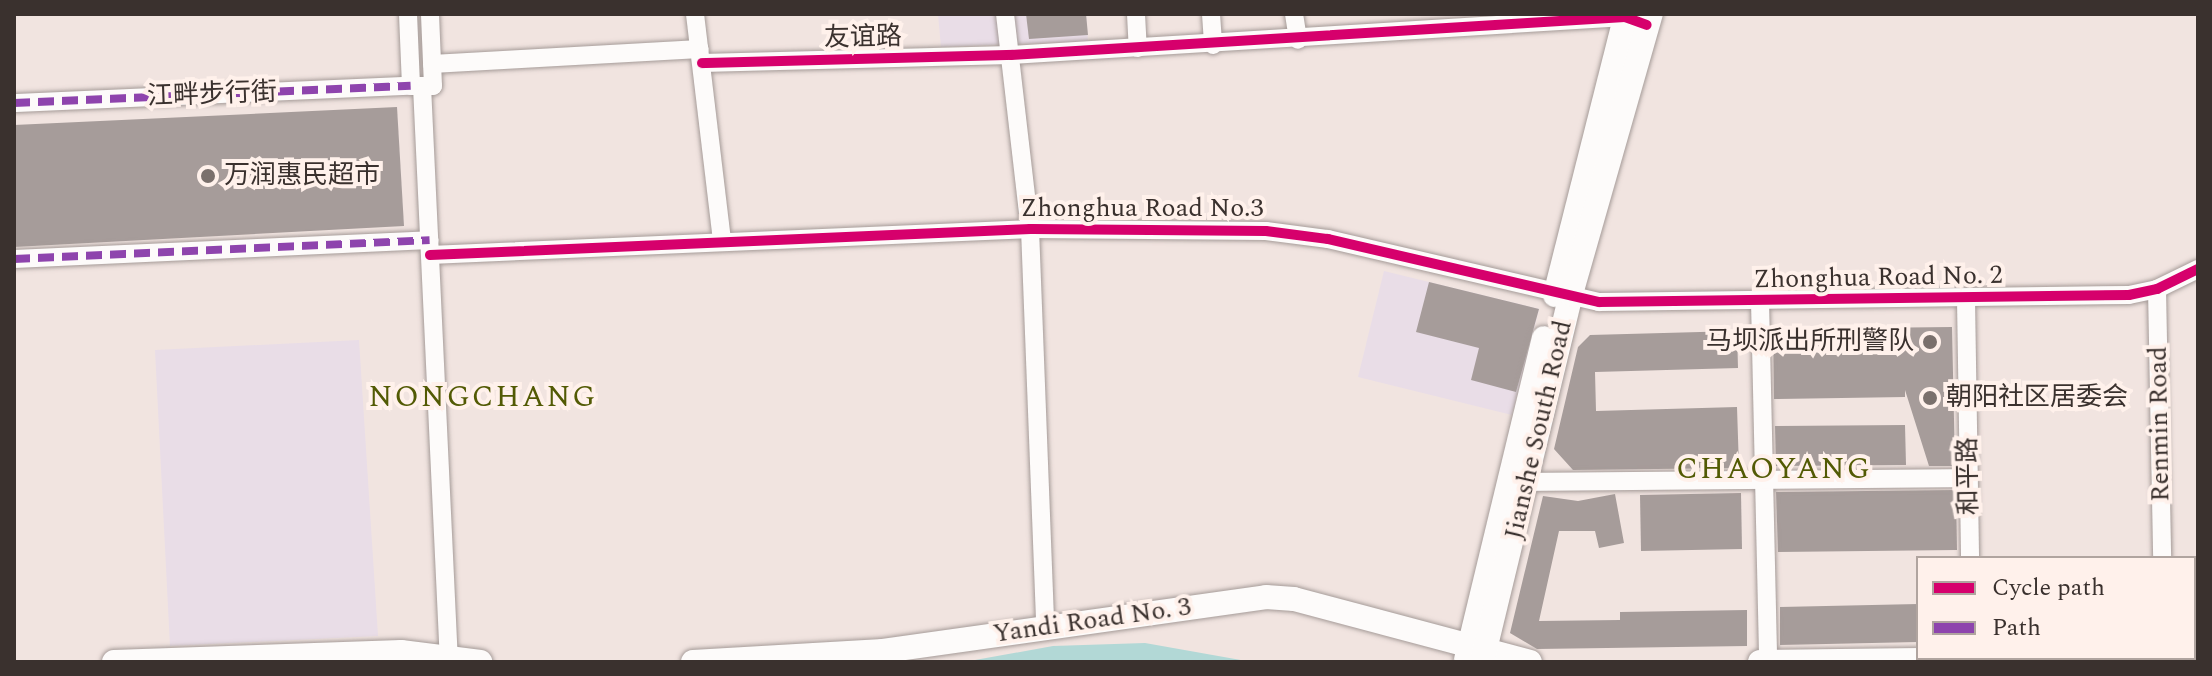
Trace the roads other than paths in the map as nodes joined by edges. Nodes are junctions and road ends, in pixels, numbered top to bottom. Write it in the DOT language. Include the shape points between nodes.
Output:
graph roads {
  1 [pos="408,14"];
  2 [pos="430,14"];
  3 [pos="695,14"];
  4 [pos="1005,14"];
  5 [pos="1136,14"];
  6 [pos="1211,14"];
  7 [pos="1294,14"];
  8 [pos="1637,18"];
  9 [pos="1476,21"];
  10 [pos="1298,40"];
  11 [pos="1213,45"];
  12 [pos="1138,48"];
  13 [pos="1011,55"];
  14 [pos="701,56"];
  15 [pos="432,64"];
  16 [pos="416,86"];
  17 [pos="14,103"];
  18 [pos="1030,229"];
  19 [pos="722,241"];
  20 [pos="430,247"];
  21 [pos="14,259"];
  22 [pos="2198,269"];
  23 [pos="2157,289"];
  24 [pos="1564,292"];
  25 [pos="1966,299"];
  26 [pos="1760,301"];
  27 [pos="1969,478"];
  28 [pos="1764,479"];
  29 [pos="1527,482"];
  30 [pos="1970,556"];
  31 [pos="2162,556"];
  32 [pos="1045,628"];
  33 [pos="1475,656"];
  34 [pos="449,659"];
  35 [pos="168,660"];
  36 [pos="196,660"];
  37 [pos="1916,660"];
  38 [pos="114,662"];
  39 [pos="480,662"];
  40 [pos="693,662"];
  41 [pos="1530,662"];
  42 [pos="1760,662"];
  43 [pos="1768,662"];
  1 -- 16 [label="street"];
  2 -- 15 [label="street"];
  3 -- 14 [label="street"];
  4 -- 13 [label="street"];
  5 -- 12 [label="street"];
  6 -- 11 [label="street"];
  7 -- 10 [label="street"];
  8 -- 9 [label="street, 友谊路"];
  8 -- 24 [label="main road, Jianshe South Road"];
  9 -- 10 [label="street, 友谊路"];
  10 -- 11 [label="street, 友谊路"];
  11 -- 12 [label="street, 友谊路"];
  12 -- 13 [label="street, 友谊路"];
  13 -- 14 [label="street, 友谊路"];
  13 -- 18 [label="street"];
  14 -- 15 [label="street, 友谊路"];
  14 -- 19 [label="street"];
  15 -- 16 [label="street" via="433,86"];
  16 -- 17 [label="street, 江畔步行街"];
  16 -- 20 [label="street"];
  18 -- 19 [label="street, Zhonghua Road No.3"];
  18 -- 24 [label="street, Zhonghua Road No.3" via="1297,233"];
  18 -- 32 [label="street"];
  19 -- 20 [label="street, Zhonghua Road No.3"];
  20 -- 21 [label="street, Zhonghua Road No.3"];
  20 -- 34 [label="street"];
  22 -- 23 [label="street, Zhonghua Road No. 2"];
  23 -- 25 [label="street, Zhonghua Road No. 2"];
  23 -- 31 [label="street, Renmin Road"];
  24 -- 26 [label="street, Zhonghua Road No. 2" via="1599,302"];
  24 -- 29 [label="main road, Jianshe South Road"];
  24 -- 33 [label="main road, Jianshe South Road"];
  25 -- 26 [label="street, Zhonghua Road No. 2"];
  25 -- 27 [label="street, 和平路"];
  26 -- 28 [label="street"];
  27 -- 28 [label="street"];
  27 -- 30 [label="street, 和平路"];
  28 -- 29 [label="street"];
  28 -- 43 [label="street"];
  29 -- 33 [label="main road, Jianshe South Road"];
  32 -- 33 [label="main road, Yandi Road No. 3" via="1283,597"];
  32 -- 40 [label="main road, Yandi Road No. 3" via="883,651"];
  33 -- 41 [label="main road, Yandi Road No. 3"];
  34 -- 36 [label="main road" via="401,652"];
  34 -- 39 [label="main road"];
  35 -- 36 [label="main road"];
  35 -- 38 [label="main road"];
  37 -- 43 [label="main road"];
  42 -- 43 [label="main road"];
}
